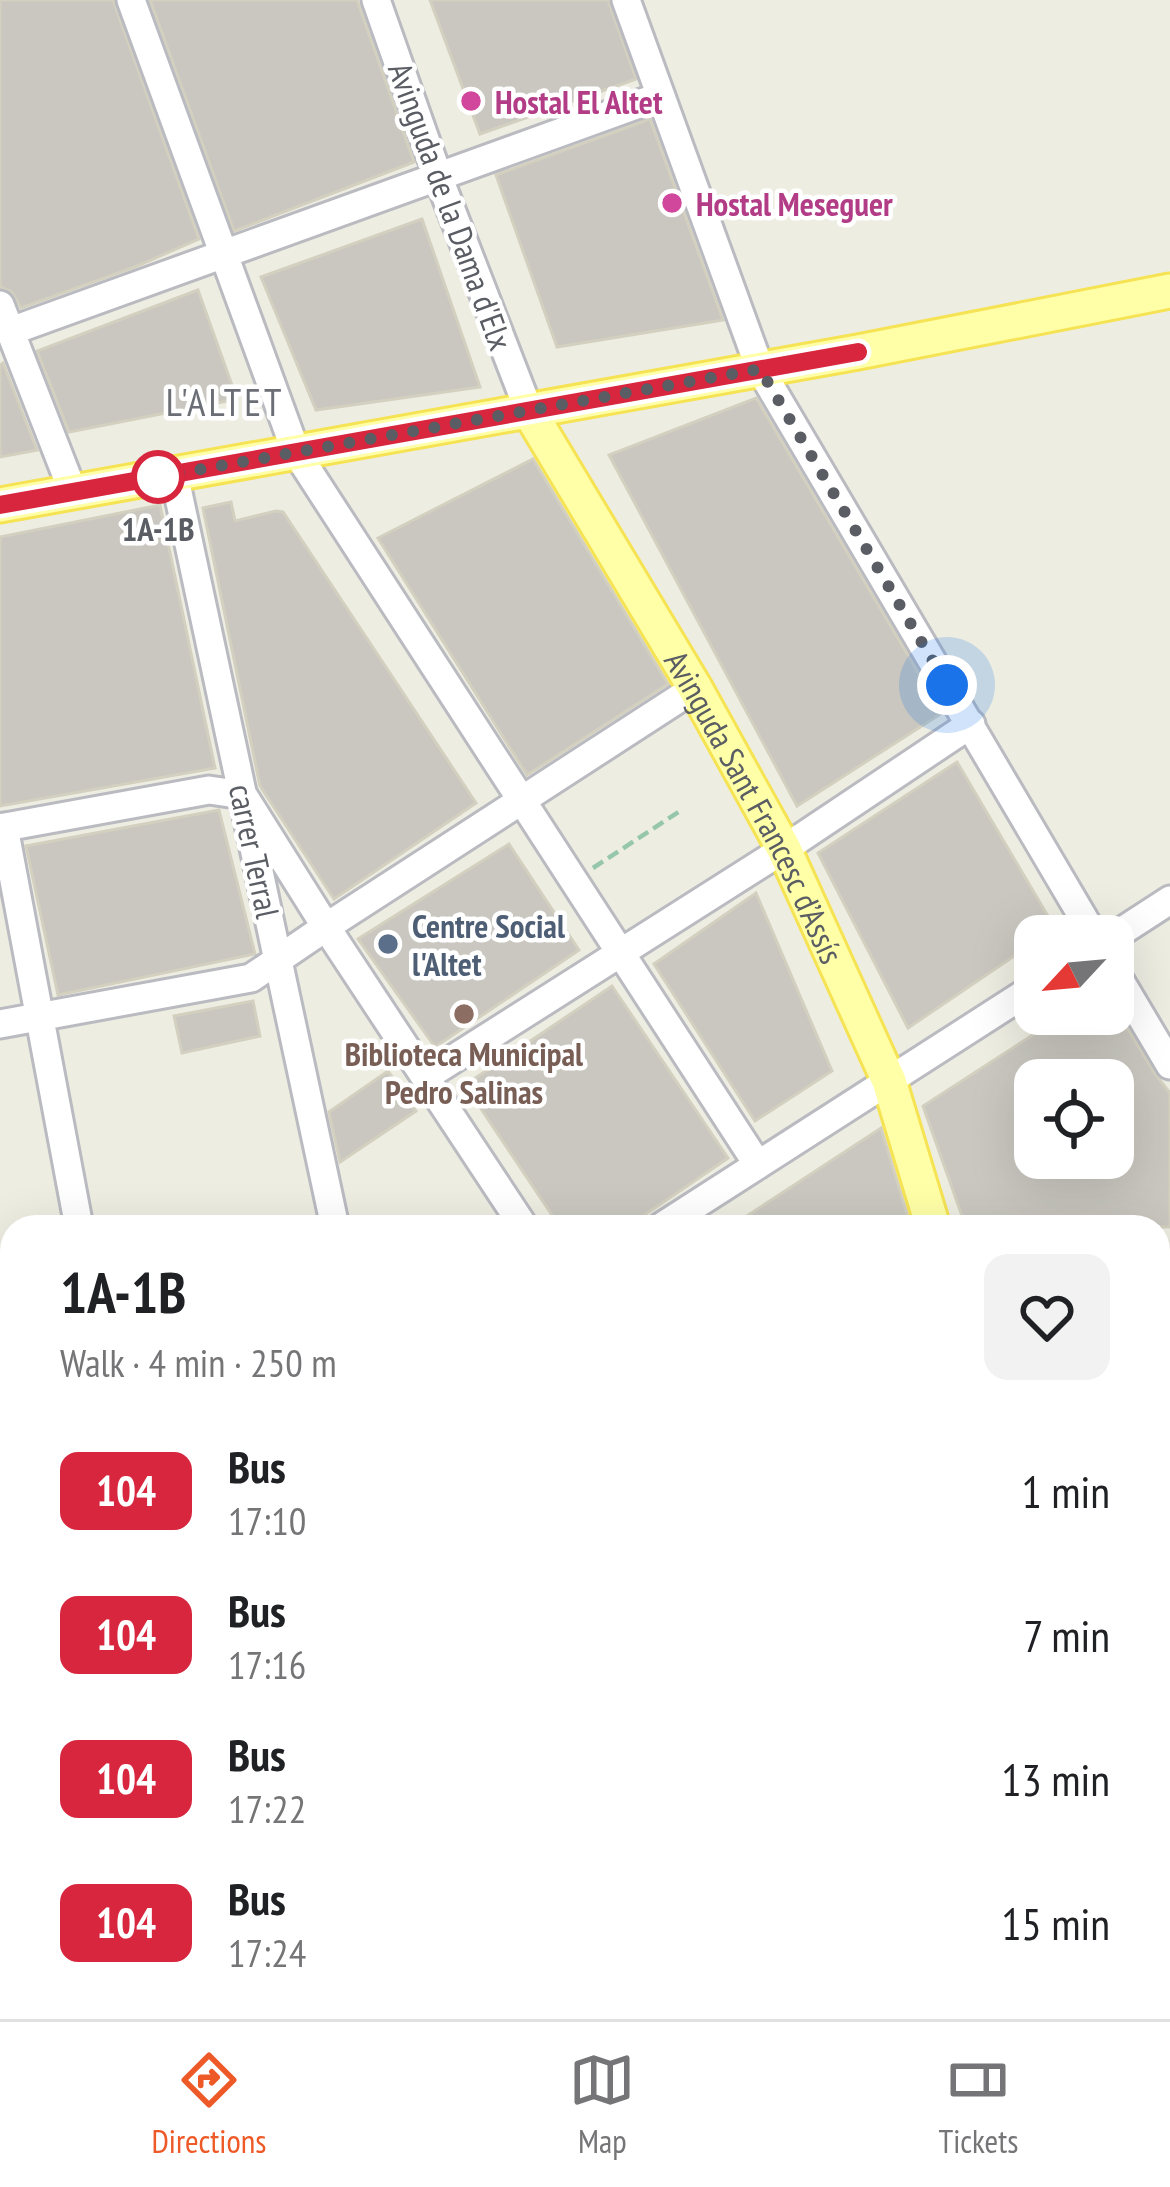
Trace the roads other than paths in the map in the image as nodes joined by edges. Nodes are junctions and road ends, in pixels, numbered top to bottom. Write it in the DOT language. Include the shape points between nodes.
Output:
graph roads {
  1 [pos="131,0"];
  2 [pos="376,0"];
  3 [pos="626,0"];
  4 [pos="661,96"];
  5 [pos="438,176"];
  6 [pos="224,254"];
  7 [pos="1170,291"];
  8 [pos="0,304"];
  9 [pos="11,331"];
  10 [pos="760,369"];
  11 [pos="529,411"];
  12 [pos="296,452"];
  13 [pos="174,474"];
  14 [pos="74,492"];
  15 [pos="0,505"];
  16 [pos="695,688"];
  17 [pos="971,724"];
  18 [pos="243,795"];
  19 [pos="521,800"];
  20 [pos="2,828"];
  21 [pos="784,849"];
  22 [pos="1170,900"];
  23 [pos="1082,915"];
  24 [pos="1134,923"];
  25 [pos="326,927"];
  26 [pos="620,951"];
  27 [pos="278,961"];
  28 [pos="1014,1001"];
  29 [pos="1134,1004"];
  30 [pos="40,1017"];
  31 [pos="0,1024"];
  32 [pos="1170,1065"];
  33 [pos="425,1077"];
  34 [pos="889,1081"];
  35 [pos="758,1165"];
  36 [pos="77,1215"];
  37 [pos="332,1215"];
  38 [pos="516,1215"];
  39 [pos="680,1215"];
  40 [pos="929,1215"];
  1 -- 6 [label="street"];
  2 -- 5 [label="street, Avinguda de la Dama d'Elx"];
  3 -- 4 [label="street"];
  4 -- 5 [label="street"];
  4 -- 10 [label="street"];
  5 -- 6 [label="street"];
  5 -- 11 [label="street, Avinguda de la Dama d'Elx"];
  6 -- 9 [label="street"];
  6 -- 12 [label="street"];
  7 -- 10 [label="main road"];
  8 -- 9 [label="street"];
  9 -- 14 [label="street"];
  10 -- 11 [label="main road"];
  10 -- 17 [label="street"];
  11 -- 12 [label="main road"];
  11 -- 16 [label="main road, Avinguda Sant Francesc d’Assís"];
  12 -- 13 [label="main road"];
  12 -- 19 [label="street"];
  13 -- 14 [label="main road"];
  13 -- 18 [label="street, carrer Terral"];
  14 -- 15 [label="main road"];
  16 -- 19 [label="street"];
  16 -- 21 [label="main road, Avinguda Sant Francesc d’Assís"];
  17 -- 21 [label="street"];
  17 -- 23 [label="street"];
  18 -- 20 [label="street" via="208,790"];
  18 -- 25 [label="street"];
  18 -- 27 [label="street, carrer Terral"];
  19 -- 25 [label="street"];
  19 -- 26 [label="street"];
  20 -- 30 [label="street"];
  21 -- 26 [label="street"];
  21 -- 34 [label="main road, Avinguda Sant Francesc d’Assís"];
  22 -- 24 [label="street"];
  25 -- 27 [label="street"];
  25 -- 33 [label="street"];
  26 -- 33 [label="street"];
  26 -- 35 [label="street"];
  27 -- 30 [label="street" via="251,978"];
  27 -- 37 [label="street, carrer Terral"];
  28 -- 34 [label="street"];
  29 -- 32 [label="street"];
  30 -- 31 [label="street"];
  30 -- 36 [label="street"];
  33 -- 38 [label="street"];
  34 -- 35 [label="street"];
  34 -- 40 [label="main road, Avinguda Sant Francesc d’Assís"];
  35 -- 39 [label="street"];
}
